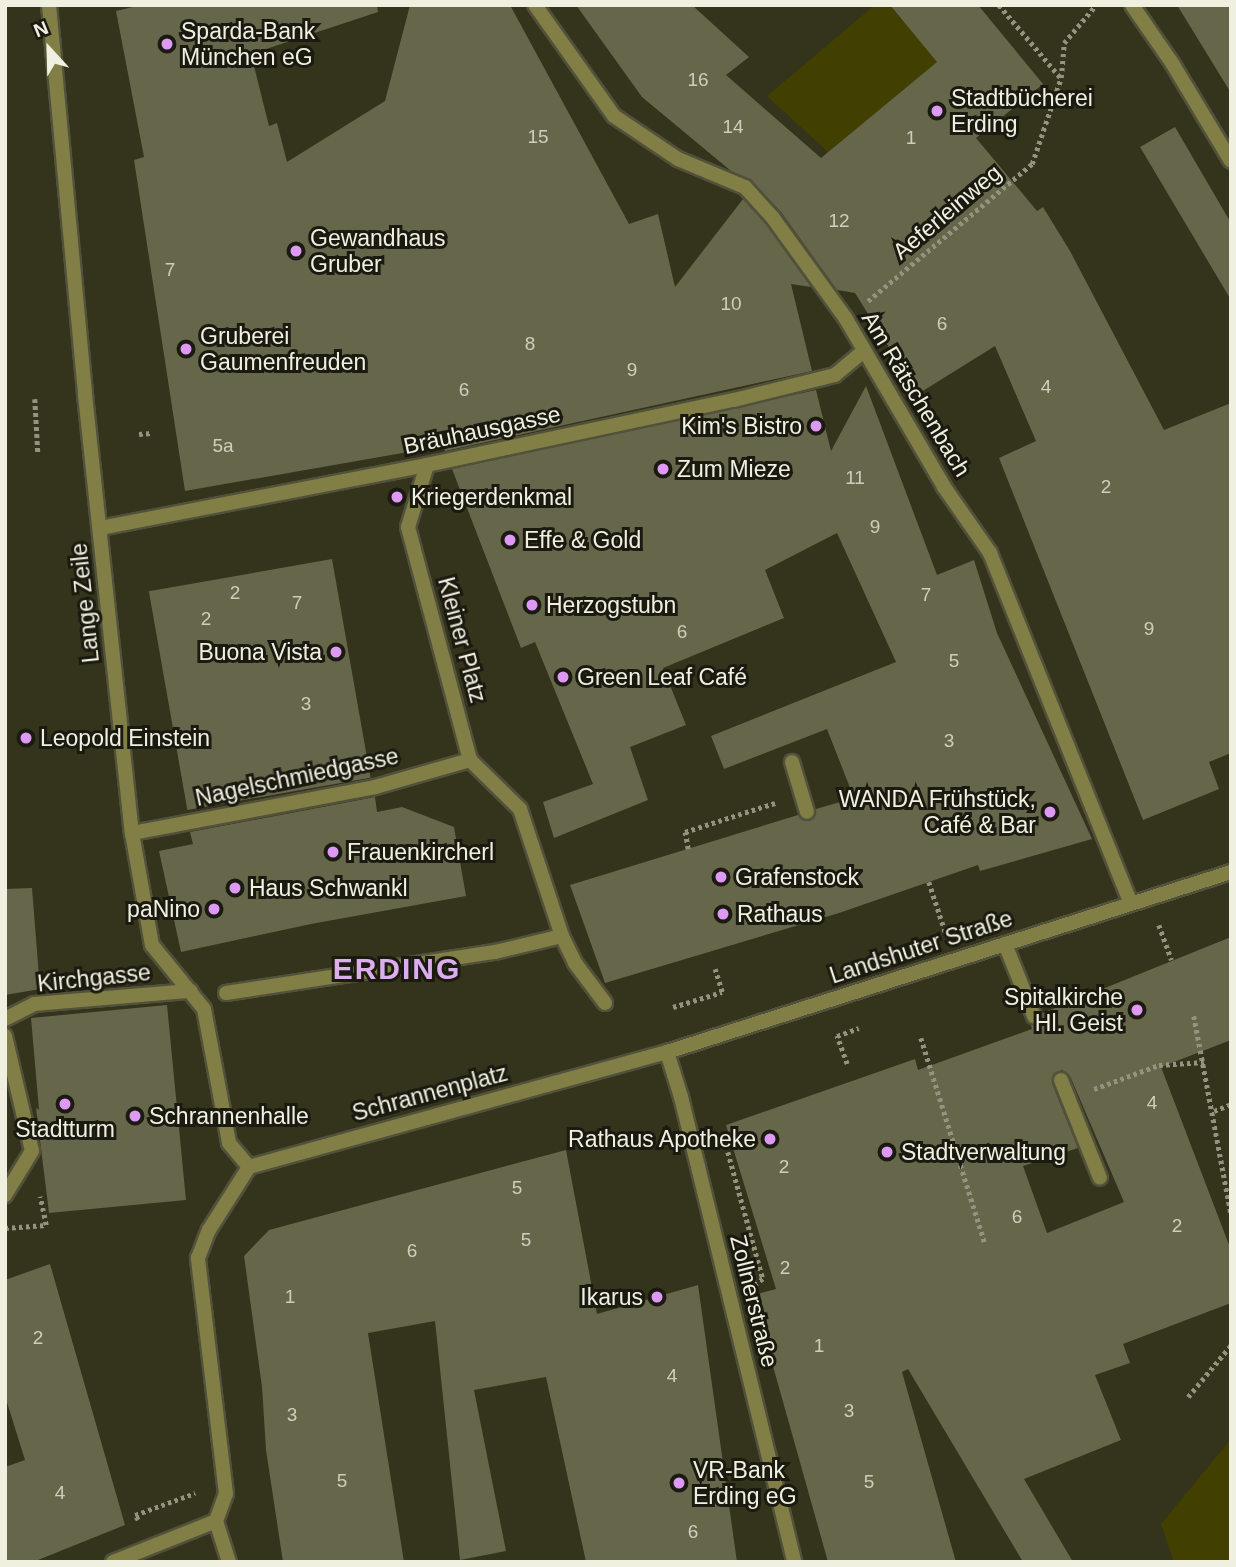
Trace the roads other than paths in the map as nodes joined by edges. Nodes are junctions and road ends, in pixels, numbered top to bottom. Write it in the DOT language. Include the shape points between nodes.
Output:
graph roads {
  1 [pos="48,5"];
  2 [pos="535,5"];
  3 [pos="1132,5"];
  4 [pos="1231,161"];
  5 [pos="864,351"];
  6 [pos="427,465"];
  7 [pos="100,528"];
  8 [pos="470,760"];
  9 [pos="792,762"];
  10 [pos="807,812"];
  11 [pos="132,833"];
  12 [pos="1231,872"];
  13 [pos="1131,903"];
  14 [pos="562,936"];
  15 [pos="1004,944"];
  16 [pos="190,991"];
  17 [pos="226,993"];
  18 [pos="605,1003"];
  19 [pos="1034,1016"];
  20 [pos="5,1019"];
  21 [pos="5,1036"];
  22 [pos="667,1052"];
  23 [pos="624,1064"];
  24 [pos="1061,1080"];
  25 [pos="249,1167"];
  26 [pos="1100,1178"];
  27 [pos="5,1195"];
  28 [pos="216,1521"];
  29 [pos="113,1562"];
  30 [pos="229,1562"];
  31 [pos="794,1562"];
  1 -- 7 [label="street, Lange Zeile"];
  2 -- 5 [label="street, Am Rätschenbach" via="614,116 678,159 745,187 773,218"];
  3 -- 4 [label="street"];
  5 -- 6 [label="street, Bräuhausgasse" via="835,375"];
  5 -- 13 [label="street, Am Rätschenbach" via="944,487 990,553"];
  6 -- 7 [label="street, Bräuhausgasse"];
  6 -- 8 [label="street, Kleiner Platz" via="408,527"];
  7 -- 11 [label="street, Lange Zeile"];
  8 -- 11 [label="street, Nagelschmiedgasse" via="375,787"];
  8 -- 14 [label="street" via="520,808"];
  9 -- 10 [label="street"];
  11 -- 16 [label="street, Lange Zeile" via="152,945"];
  12 -- 13 [label="street, Landshuter Straße"];
  13 -- 15 [label="street, Landshuter Straße"];
  14 -- 17 [label="street" via="495,952"];
  14 -- 18 [label="street" via="575,963"];
  15 -- 19 [label="street"];
  15 -- 22 [label="street, Landshuter Straße"];
  16 -- 20 [label="street, Kirchgasse" via="34,1004"];
  16 -- 25 [label="street, Lange Zeile" via="204,1009 229,1143"];
  21 -- 27 [label="street" via="32,1152"];
  22 -- 23 [label="street, Landshuter Straße"];
  22 -- 31 [label="street, Zollnerstraße"];
  23 -- 25 [label="street, Schrannenplatz"];
  24 -- 26 [label="street"];
  25 -- 28 [label="street" via="209,1230 198,1258 226,1494"];
  28 -- 29 [label="street"];
  28 -- 30 [label="street"];
}
